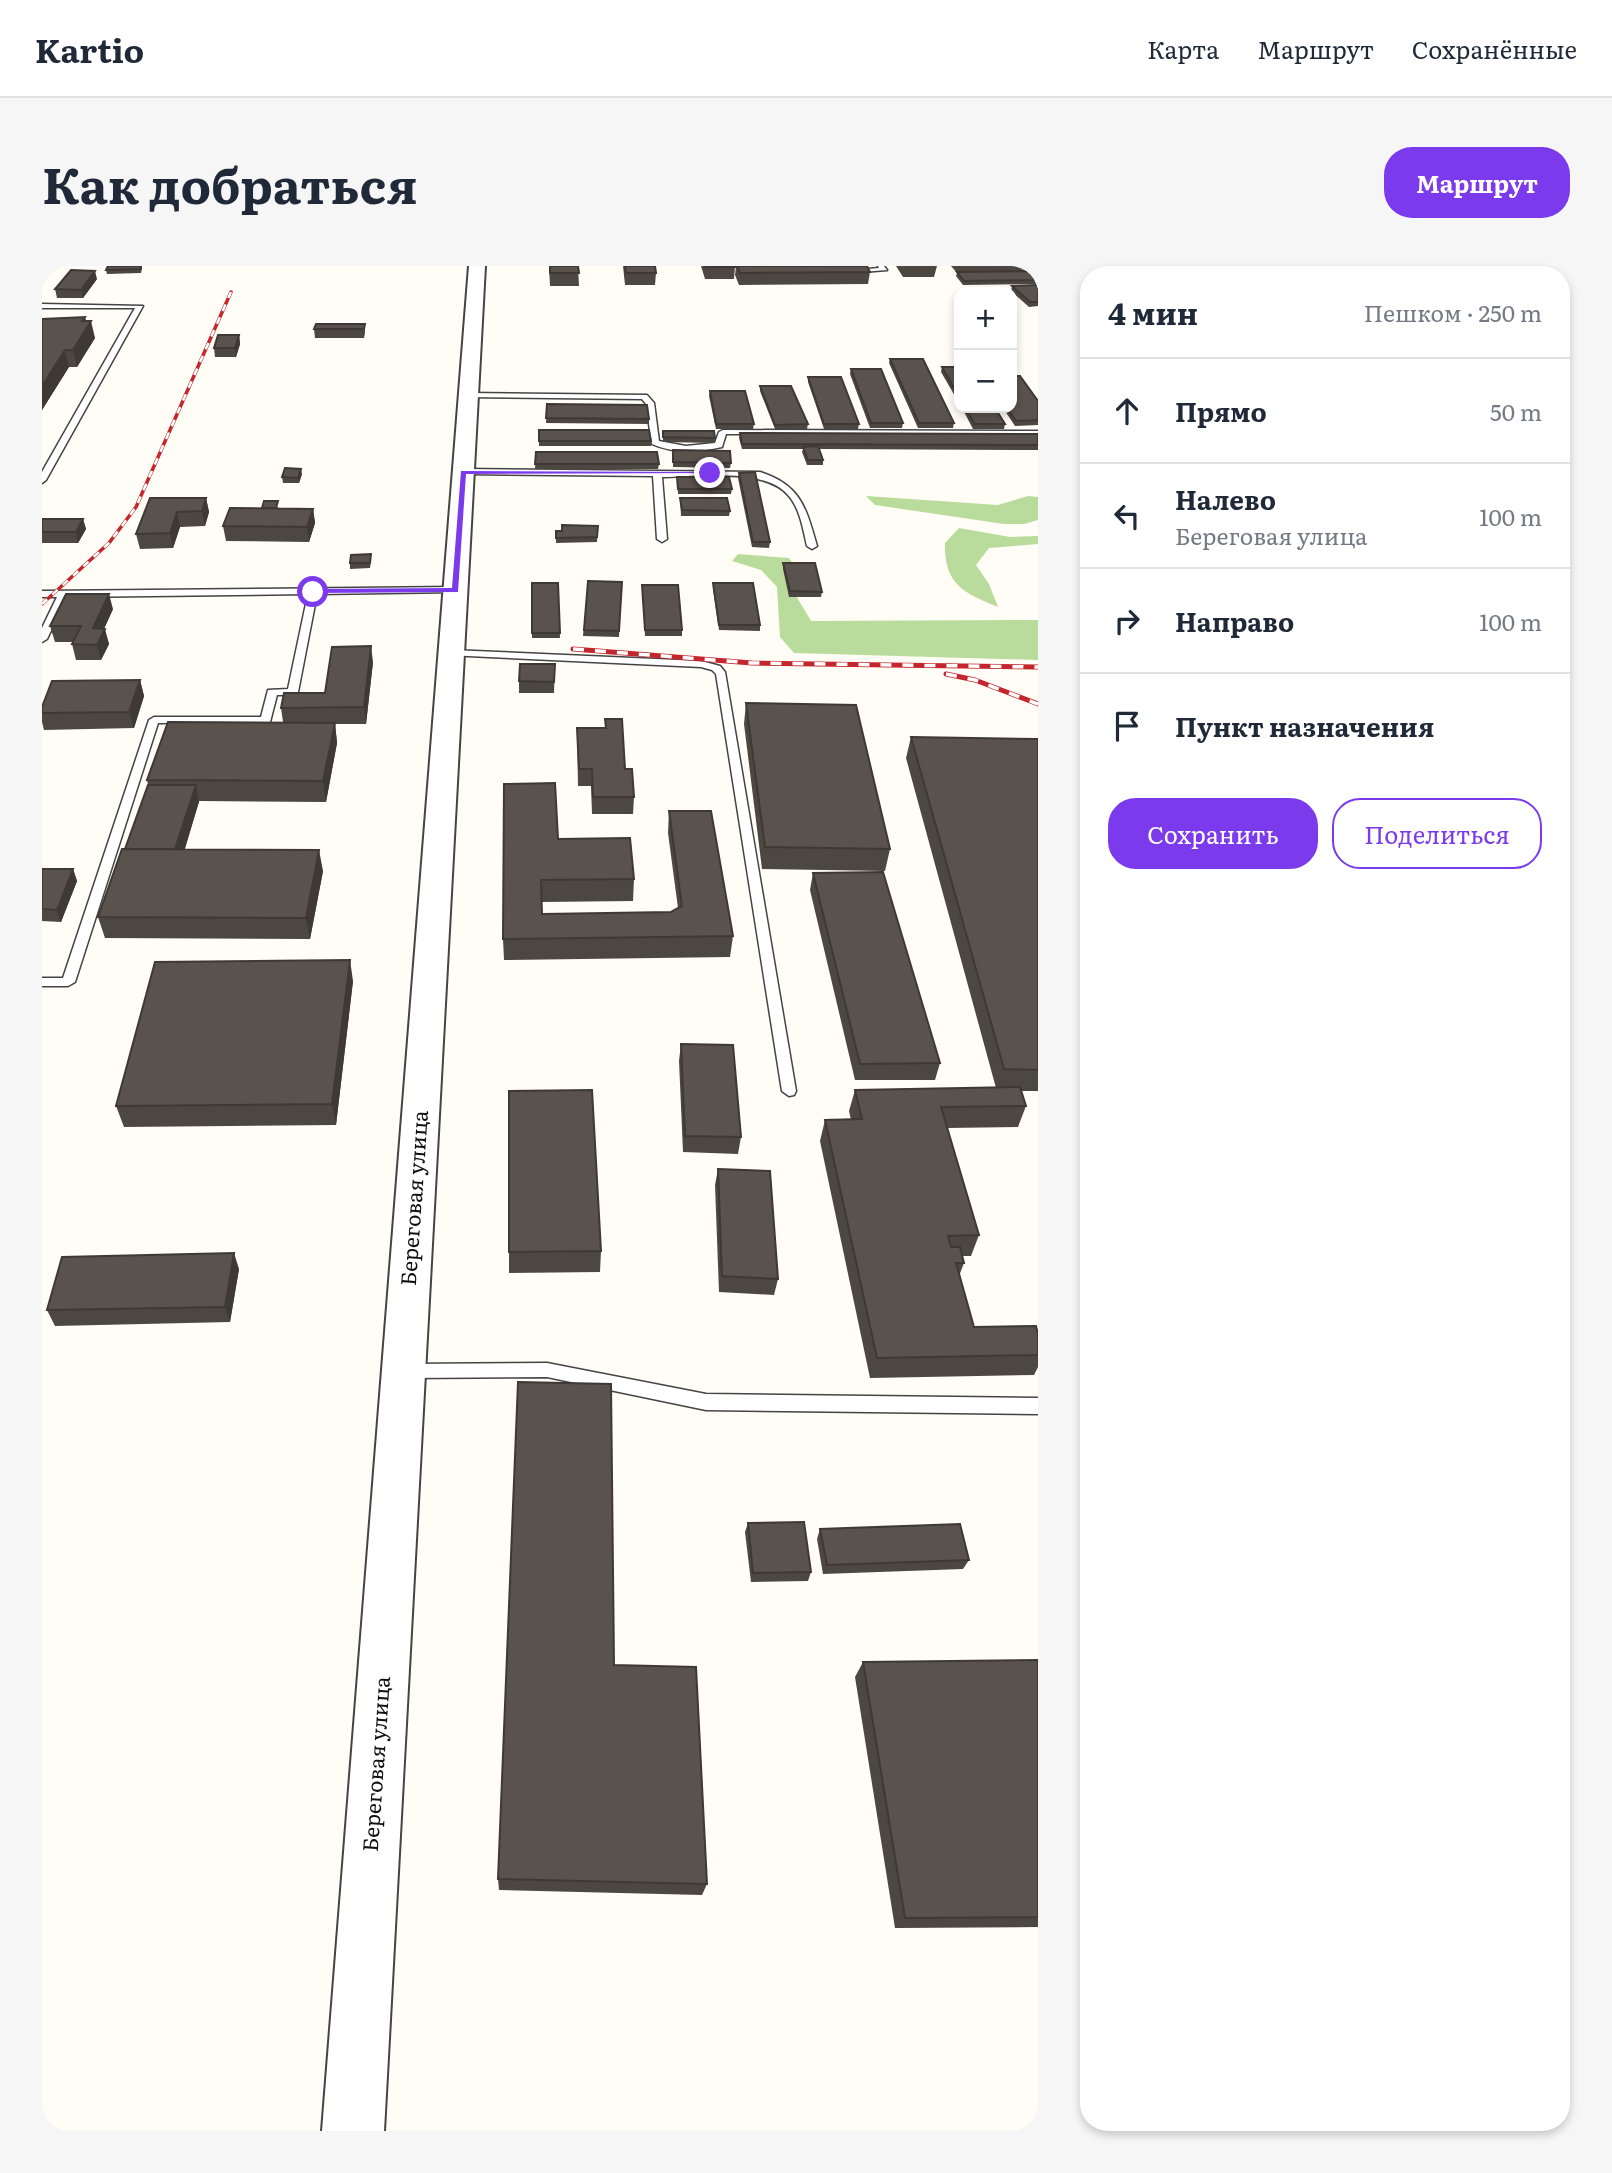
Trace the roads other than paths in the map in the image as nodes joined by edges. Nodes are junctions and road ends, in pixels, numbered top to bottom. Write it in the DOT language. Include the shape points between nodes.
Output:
graph roads {
  1 [pos="477,266"];
  2 [pos="881,266"];
  3 [pos="845,271"];
  4 [pos="42,306"];
  5 [pos="468,395"];
  6 [pos="1038,433"];
  7 [pos="463,472"];
  8 [pos="657,473"];
  9 [pos="42,480"];
  10 [pos="662,539"];
  11 [pos="812,545"];
  12 [pos="456,590"];
  13 [pos="313,592"];
  14 [pos="42,594"];
  15 [pos="63,594"];
  16 [pos="42,639"];
  17 [pos="451,653"];
  18 [pos="42,982"];
  19 [pos="789,1091"];
  20 [pos="403,1371"];
  21 [pos="1038,1406"];
  22 [pos="353,2131"];
  1 -- 5 [label="street, Береговая улица"];
  2 -- 3 [label="lane" via="884,270"];
  4 -- 9 [label="lane" via="140,306"];
  5 -- 6 [label="lane" via="644,397 650,403 655,442 663,447 719,445 723,432"];
  5 -- 7 [label="street, Береговая улица"];
  7 -- 8 [label="lane"];
  7 -- 12 [label="street, Береговая улица"];
  8 -- 10 [label="lane"];
  8 -- 11 [label="lane" via="760,475 782,482 800,505"];
  12 -- 13 [label="lane"];
  12 -- 17 [label="street, Береговая улица"];
  13 -- 15 [label="lane"];
  13 -- 18 [label="lane" via="293,692 272,692 266,719 154,720 68,982"];
  14 -- 15 [label="lane"];
  15 -- 16 [label="lane"];
  17 -- 19 [label="lane" via="701,664 721,674"];
  17 -- 20 [label="street, Береговая улица"];
  20 -- 21 [label="lane" via="547,1370 706,1402"];
  20 -- 22 [label="street, Береговая улица"];
}
